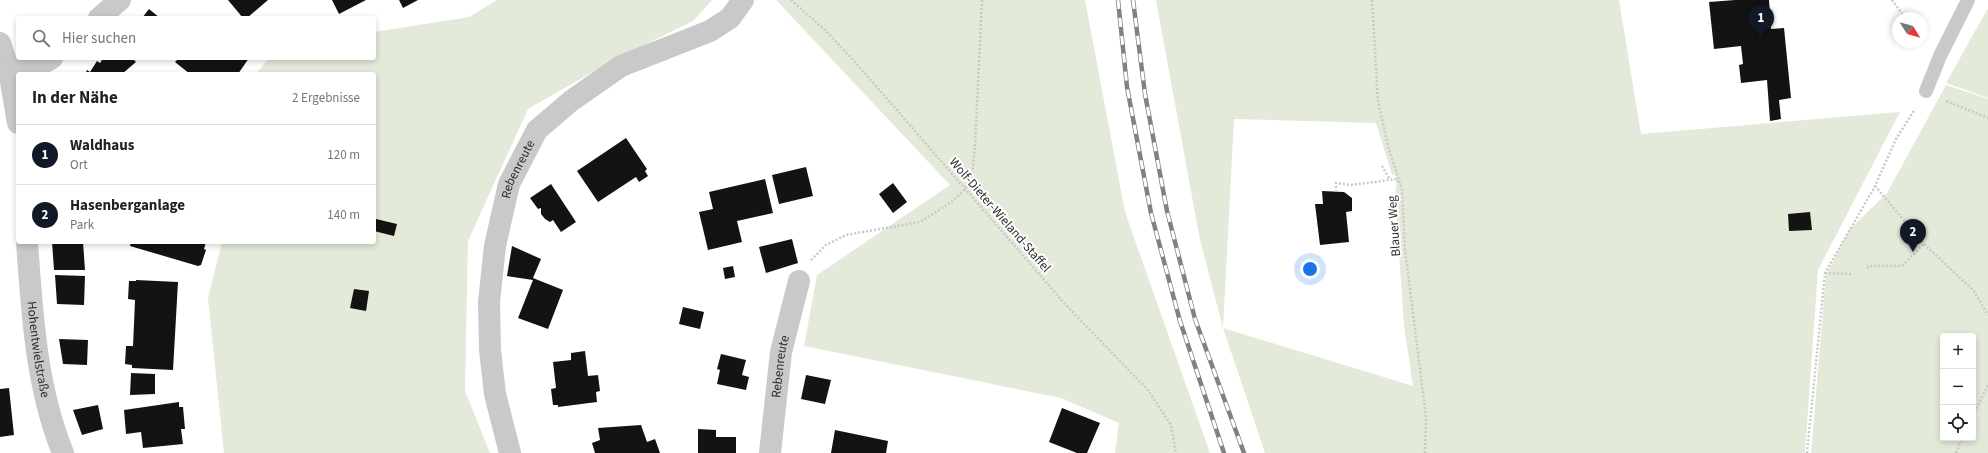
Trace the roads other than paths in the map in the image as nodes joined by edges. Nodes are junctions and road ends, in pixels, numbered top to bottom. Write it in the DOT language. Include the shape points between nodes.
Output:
graph roads {
  1 [pos="120,0"];
  2 [pos="743,0"];
  3 [pos="1968,0"];
  4 [pos="101,16"];
  5 [pos="0,42"];
  6 [pos="48,60"];
  7 [pos="5,69"];
  8 [pos="1926,91"];
  9 [pos="16,114"];
  10 [pos="26,244"];
  11 [pos="799,281"];
  12 [pos="63,453"];
  13 [pos="510,453"];
  14 [pos="770,453"];
  1 -- 4 [label="street"];
  2 -- 13 [label="street, Rebenreute" via="730,18 710,31 621,66 571,101 537,130 512,178 494,246 489,302 490,350 495,394"];
  3 -- 8 [label="lane"];
  5 -- 7 [label="street"];
  6 -- 7 [label="street" via="37,66"];
  7 -- 9 [label="street"];
  10 -- 12 [label="street, Hohentwielstraße" via="39,366 52,428"];
  11 -- 14 [label="street, Rebenreute" via="781,352"];
}
